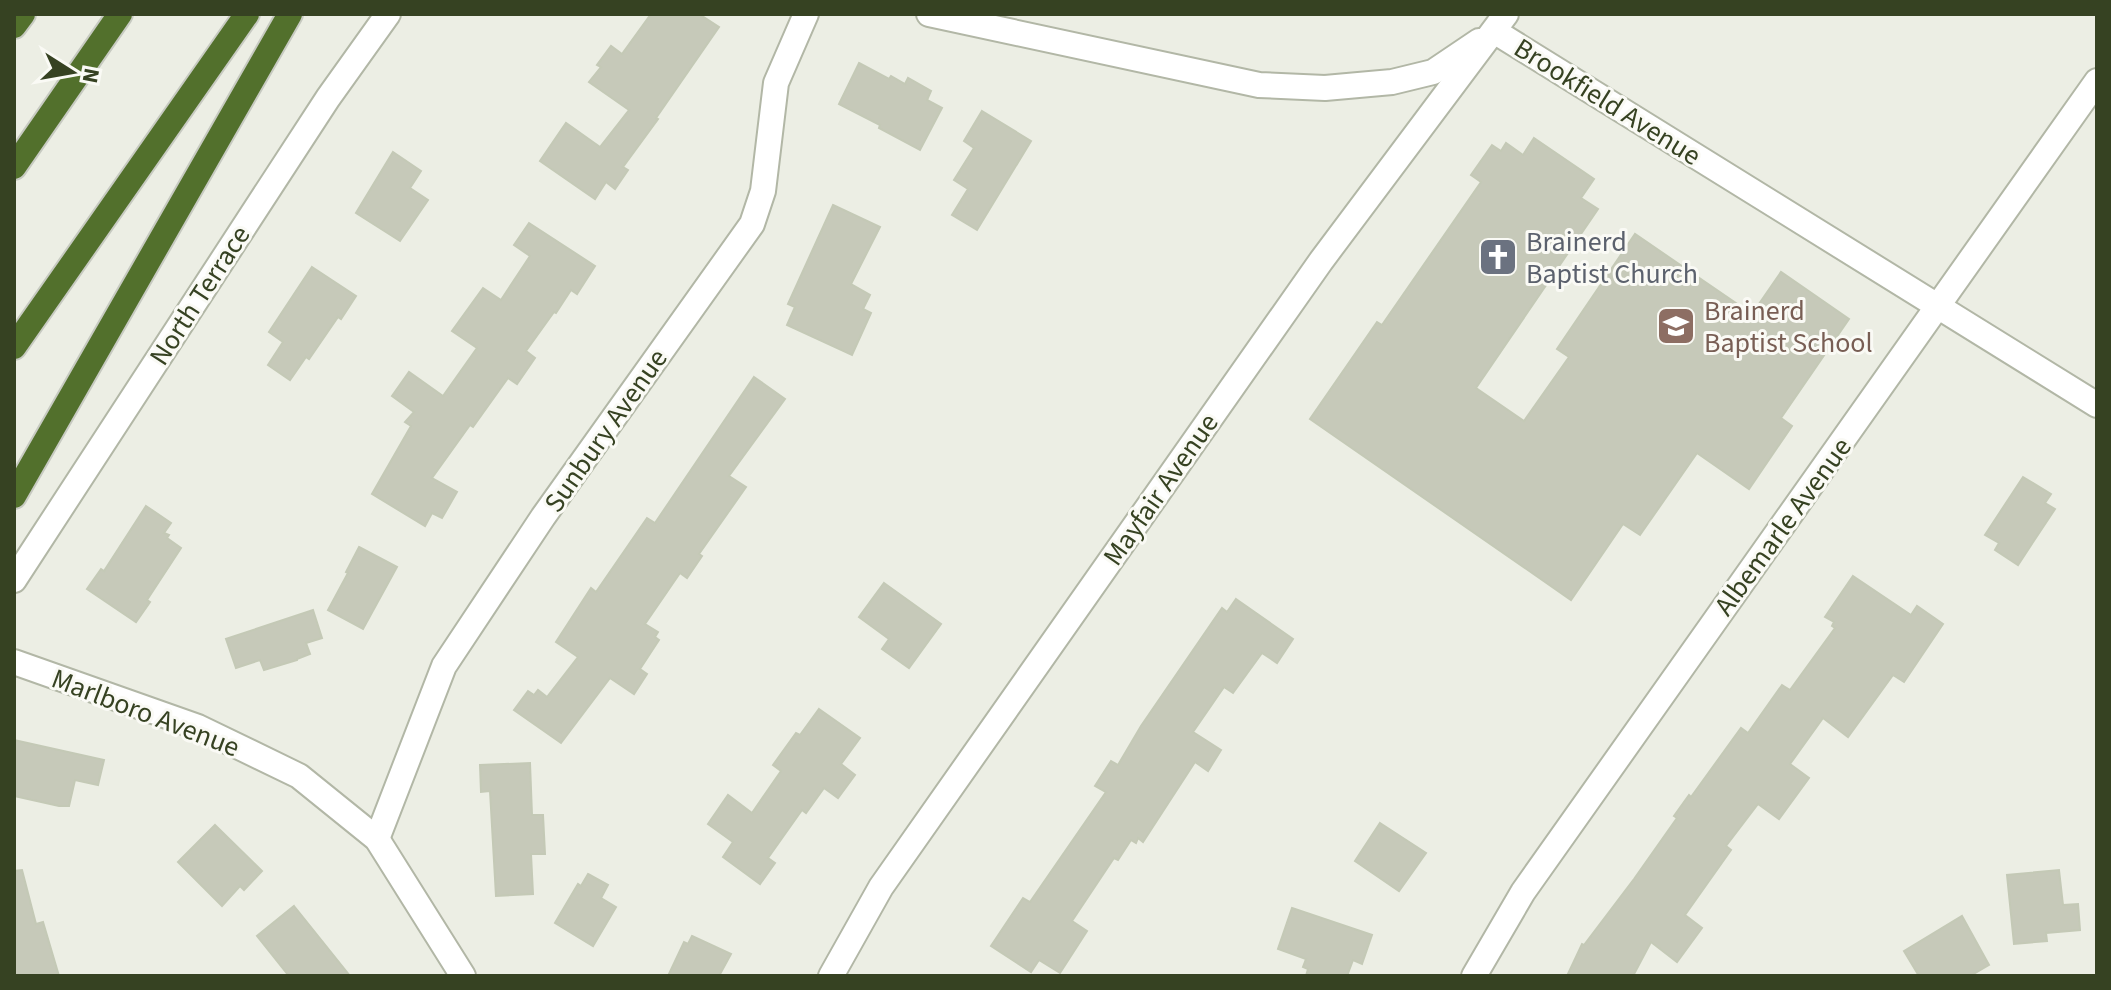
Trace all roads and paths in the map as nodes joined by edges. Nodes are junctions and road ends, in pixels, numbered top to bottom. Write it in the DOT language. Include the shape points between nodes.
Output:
graph roads {
  1 [pos="23,14"];
  2 [pos="120,14"];
  3 [pos="247,14"];
  4 [pos="290,14"];
  5 [pos="388,14"];
  6 [pos="806,14"];
  7 [pos="929,14"];
  8 [pos="1500,23"];
  9 [pos="14,26"];
  10 [pos="2097,81"];
  11 [pos="14,167"];
  12 [pos="1939,307"];
  13 [pos="14,347"];
  14 [pos="2097,405"];
  15 [pos="14,496"];
  16 [pos="14,580"];
  17 [pos="14,662"];
  18 [pos="377,839"];
  19 [pos="463,976"];
  20 [pos="831,976"];
  21 [pos="1474,976"];
  1 -- 9 [label="highway"];
  2 -- 11 [label="highway"];
  3 -- 13 [label="highway"];
  4 -- 15 [label="highway"];
  5 -- 16 [label="street, North Terrace"];
  6 -- 18 [label="street, Sunbury Avenue" via="776,83 763,191 752,224 444,666"];
  7 -- 8 [label="street, Brookfield Avenue" via="1259,85 1325,88 1433,72"];
  8 -- 12 [label="street, Brookfield Avenue"];
  8 -- 20 [label="street, Mayfair Avenue" via="1250,361 881,887"];
  10 -- 12 [label="street, Albemarle Avenue"];
  12 -- 14 [label="street, Brookfield Avenue"];
  12 -- 21 [label="street, Albemarle Avenue" via="1523,892"];
  17 -- 18 [label="street, Marlboro Avenue" via="198,727 299,776"];
  18 -- 19 [label="street, Marlboro Avenue"];
}
